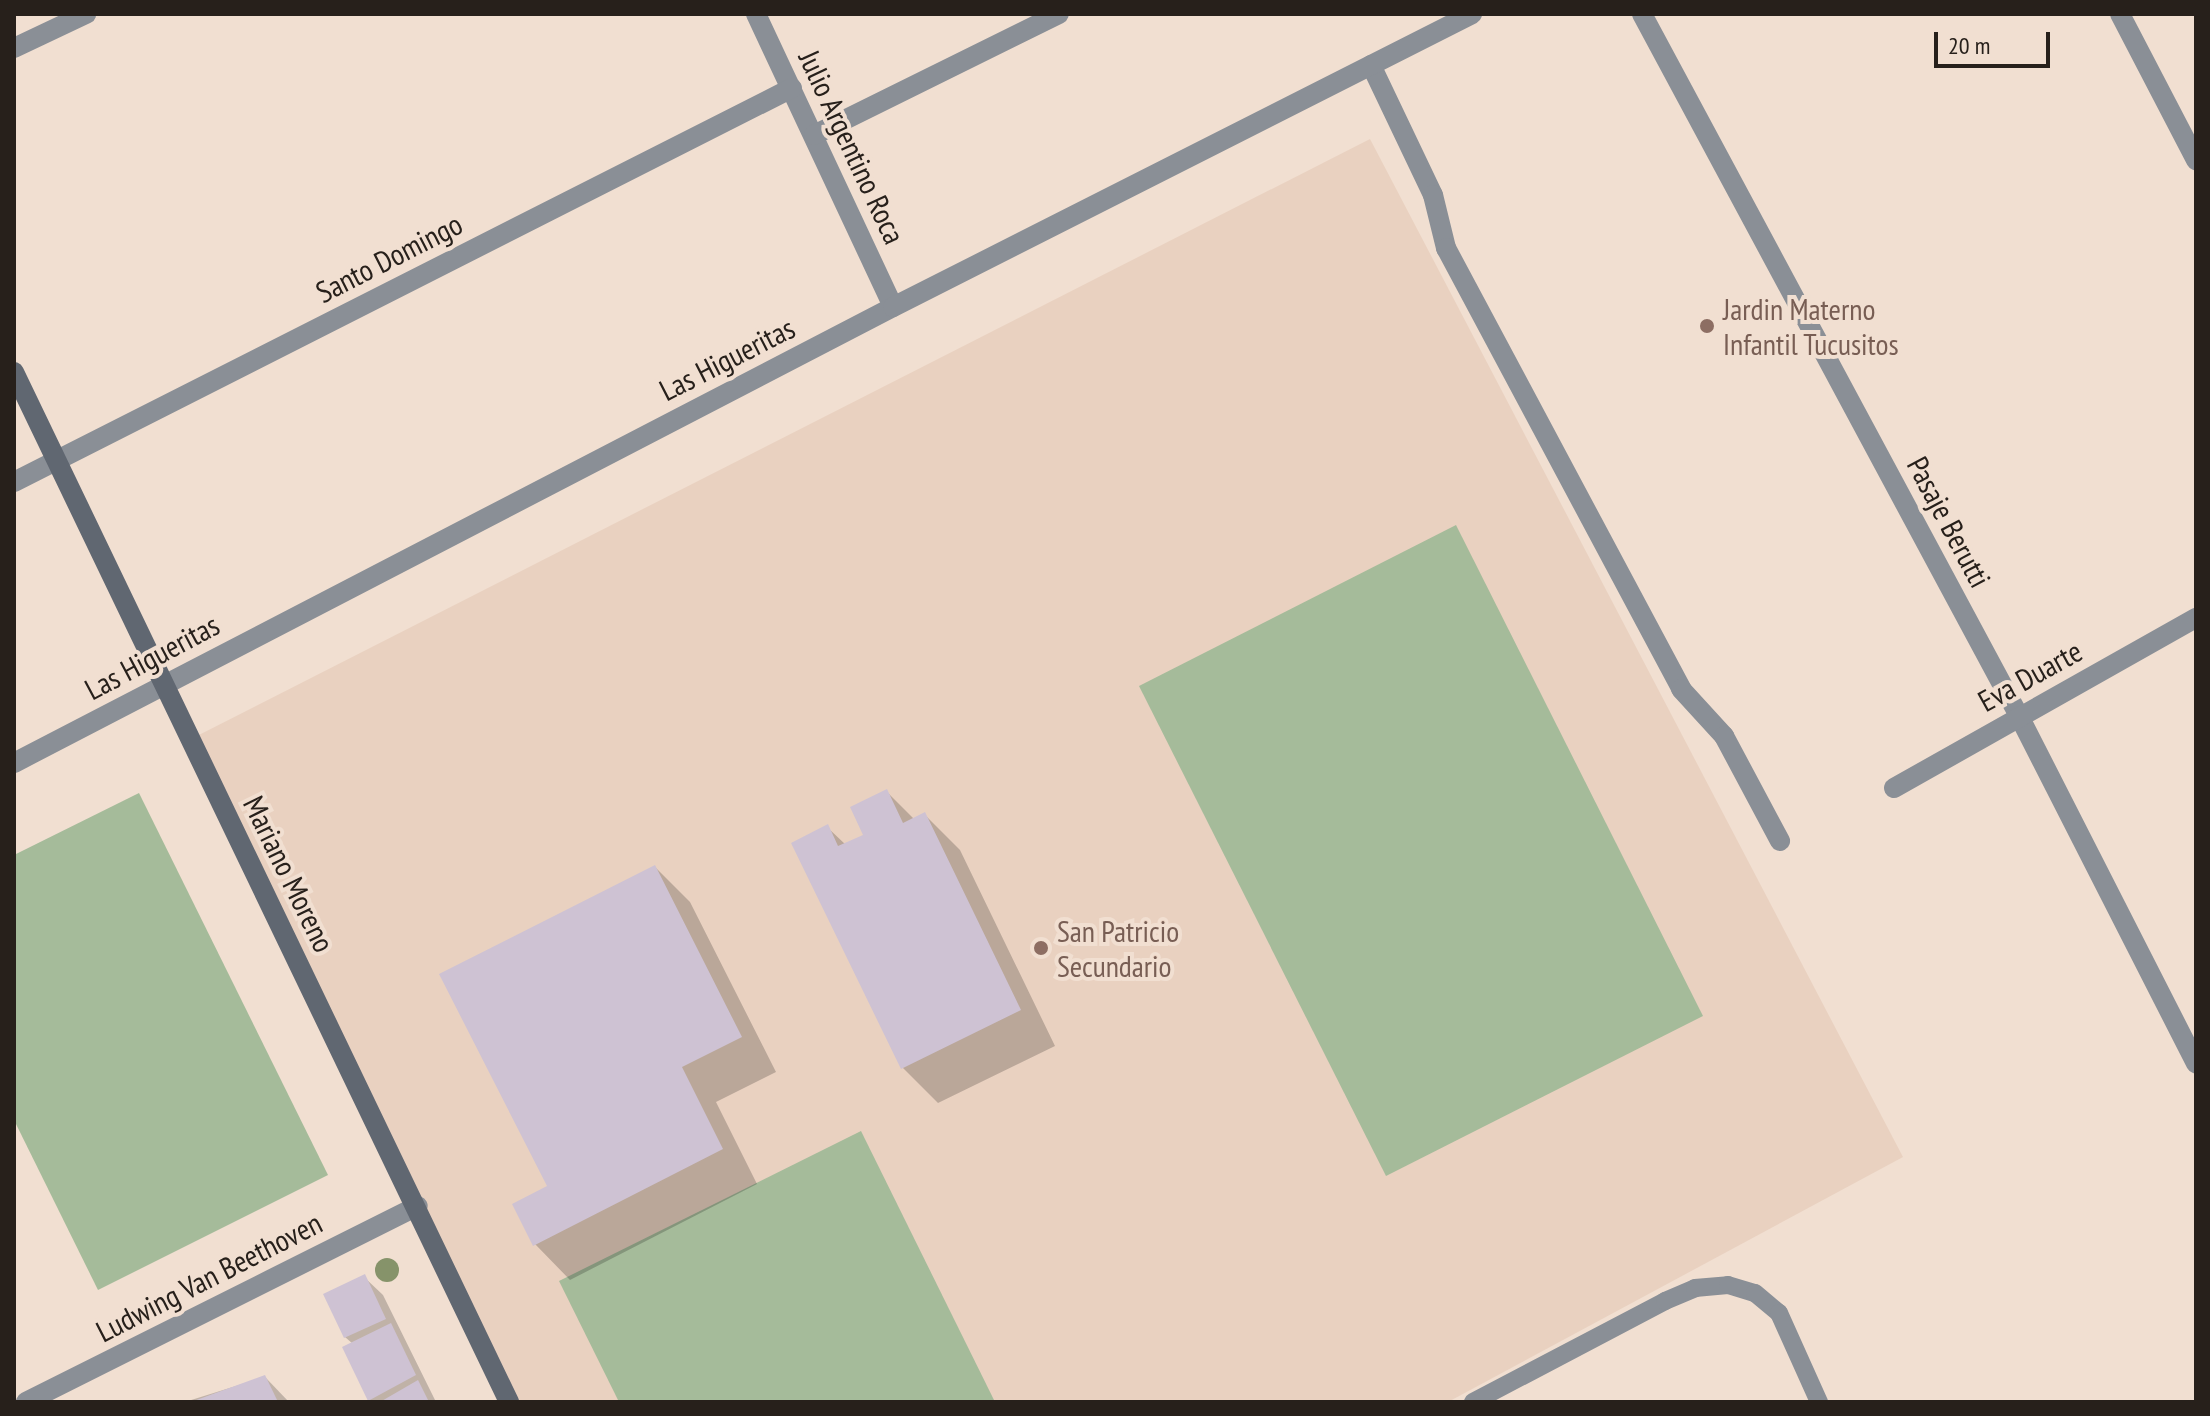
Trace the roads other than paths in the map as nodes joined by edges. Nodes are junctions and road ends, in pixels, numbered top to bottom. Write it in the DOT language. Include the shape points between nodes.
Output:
graph roads {
  1 [pos="86,14"];
  2 [pos="756,14"];
  3 [pos="1059,14"];
  4 [pos="1472,14"];
  5 [pos="1642,14"];
  6 [pos="2120,14"];
  7 [pos="14,48"];
  8 [pos="1371,65"];
  9 [pos="792,88"];
  10 [pos="814,135"];
  11 [pos="2196,160"];
  12 [pos="893,307"];
  13 [pos="14,372"];
  14 [pos="57,460"];
  15 [pos="14,482"];
  16 [pos="2196,618"];
  17 [pos="163,685"];
  18 [pos="2019,716"];
  19 [pos="14,763"];
  20 [pos="1894,788"];
  21 [pos="1780,841"];
  22 [pos="2196,1063"];
  23 [pos="418,1206"];
  24 [pos="26,1402"];
  25 [pos="509,1402"];
  26 [pos="1473,1402"];
  27 [pos="1819,1402"];
  1 -- 7 [label="street"];
  2 -- 9 [label="street, Julio Argentino Roca"];
  3 -- 10 [label="street"];
  4 -- 8 [label="street, Las Higueritas"];
  5 -- 18 [label="street, Pasaje Berutti"];
  6 -- 11 [label="street"];
  8 -- 12 [label="street, Las Higueritas"];
  8 -- 21 [label="street" via="1433,195 1446,248 1681,689 1724,736"];
  9 -- 10 [label="street, Julio Argentino Roca"];
  9 -- 14 [label="street, Santo Domingo"];
  10 -- 12 [label="street, Julio Argentino Roca"];
  12 -- 17 [label="street, Las Higueritas"];
  13 -- 14 [label="street, Mariano Moreno"];
  14 -- 15 [label="street, Santo Domingo"];
  14 -- 17 [label="street, Mariano Moreno"];
  16 -- 18 [label="street, Eva Duarte"];
  17 -- 19 [label="street, Las Higueritas"];
  17 -- 23 [label="street, Mariano Moreno"];
  18 -- 20 [label="street, Eva Duarte"];
  18 -- 22 [label="street, Pasaje Berutti"];
  23 -- 24 [label="street, Ludwing Van Beethoven"];
  23 -- 25 [label="street, Mariano Moreno"];
  26 -- 27 [label="lane" via="1665,1301 1695,1288 1728,1285 1755,1293 1779,1313"];
}
